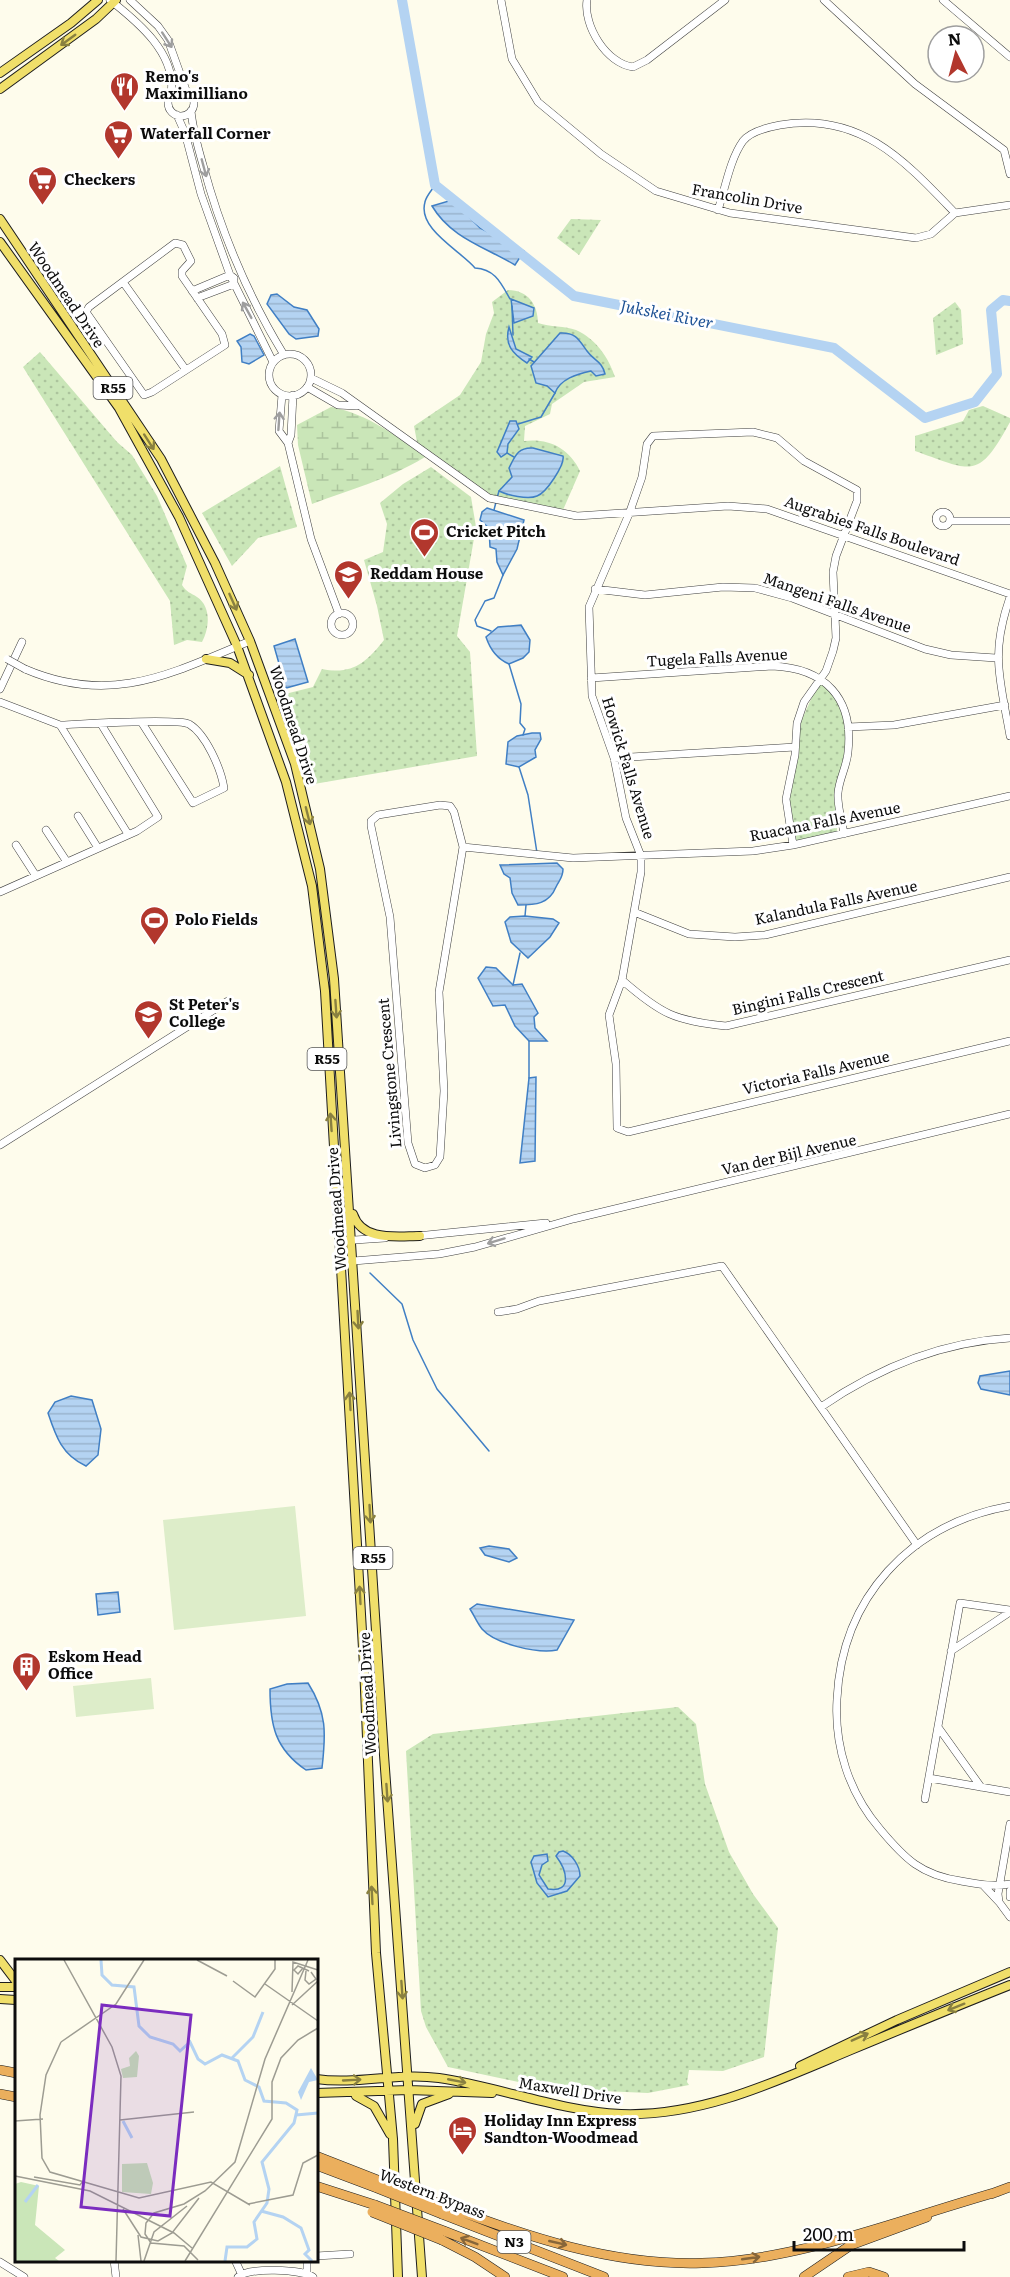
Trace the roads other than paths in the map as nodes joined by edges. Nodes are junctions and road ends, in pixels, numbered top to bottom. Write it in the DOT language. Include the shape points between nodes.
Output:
graph roads {
  1 [pos="98,0"];
  2 [pos="130,0"];
  3 [pos="501,0"];
  4 [pos="587,0"];
  5 [pos="725,0"];
  6 [pos="824,0"];
  7 [pos="943,0"];
  8 [pos="113,1"];
  9 [pos="1010,57"];
  10 [pos="0,73"];
  11 [pos="0,89"];
  12 [pos="186,90"];
  13 [pos="171,94"];
  14 [pos="191,111"];
  15 [pos="177,115"];
  16 [pos="1010,174"];
  17 [pos="1010,205"];
  18 [pos="718,210"];
  19 [pos="956,213"];
  20 [pos="0,219"];
  21 [pos="0,242"];
  22 [pos="239,270"];
  23 [pos="233,279"];
  24 [pos="244,280"];
  25 [pos="123,282"];
  26 [pos="192,291"];
  27 [pos="197,298"];
  28 [pos="284,355"];
  29 [pos="273,362"];
  30 [pos="186,370"];
  31 [pos="311,378"];
  32 [pos="308,387"];
  33 [pos="282,395"];
  34 [pos="293,395"];
  35 [pos="357,406"];
  36 [pos="288,443"];
  37 [pos="629,514"];
  38 [pos="1010,520"];
  39 [pos="950,521"];
  40 [pos="843,535"];
  41 [pos="595,589"];
  42 [pos="1010,596"];
  43 [pos="339,614"];
  44 [pos="834,616"];
  45 [pos="250,641"];
  46 [pos="22,642"];
  47 [pos="237,646"];
  48 [pos="3,657"];
  49 [pos="996,658"];
  50 [pos="206,659"];
  51 [pos="249,675"];
  52 [pos="591,678"];
  53 [pos="820,678"];
  54 [pos="0,689"];
  55 [pos="0,702"];
  56 [pos="1005,705"];
  57 [pos="142,723"];
  58 [pos="101,724"];
  59 [pos="60,725"];
  60 [pos="848,727"];
  61 [pos="1010,736"];
  62 [pos="795,747"];
  63 [pos="614,758"];
  64 [pos="1010,796"];
  65 [pos="78,816"];
  66 [pos="46,831"];
  67 [pos="128,834"];
  68 [pos="844,834"];
  69 [pos="16,845"];
  70 [pos="793,845"];
  71 [pos="463,847"];
  72 [pos="98,848"];
  73 [pos="641,856"];
  74 [pos="67,862"];
  75 [pos="36,876"];
  76 [pos="1010,878"];
  77 [pos="0,892"];
  78 [pos="634,912"];
  79 [pos="1010,960"];
  80 [pos="622,980"];
  81 [pos="228,1001"];
  82 [pos="1010,1041"];
  83 [pos="1010,1114"];
  84 [pos="628,1132"];
  85 [pos="0,1145"];
  86 [pos="350,1202"];
  87 [pos="573,1219"];
  88 [pos="420,1236"];
  89 [pos="353,1240"];
  90 [pos="339,1241"];
  91 [pos="354,1261"];
  92 [pos="340,1262"];
  93 [pos="498,1312"];
  94 [pos="1010,1338"];
  95 [pos="821,1407"];
  96 [pos="1010,1506"];
  97 [pos="916,1545"];
  98 [pos="1010,1611"];
  99 [pos="951,1651"];
  100 [pos="938,1727"];
  101 [pos="929,1778"];
  102 [pos="981,1787"];
  103 [pos="1010,1792"];
  104 [pos="925,1799"];
  105 [pos="1010,1824"];
  106 [pos="1010,1884"];
  107 [pos="983,1885"];
  108 [pos="998,1886"];
  109 [pos="1010,1891"];
  110 [pos="1010,1897"];
  111 [pos="999,1902"];
  112 [pos="1010,1917"];
  113 [pos="0,1960"];
  114 [pos="1010,1972"];
  115 [pos="15,1980"];
  116 [pos="1010,1984"];
  117 [pos="0,1999"];
  118 [pos="15,2000"];
  119 [pos="0,2070"];
  120 [pos="15,2073"];
  121 [pos="408,2077"];
  122 [pos="387,2078"];
  123 [pos="318,2079"];
  124 [pos="771,2083"];
  125 [pos="409,2090"];
  126 [pos="387,2092"];
  127 [pos="458,2092"];
  128 [pos="318,2093"];
  129 [pos="0,2094"];
  130 [pos="340,2094"];
  131 [pos="505,2094"];
  132 [pos="15,2097"];
  133 [pos="393,2139"];
  134 [pos="413,2140"];
  135 [pos="318,2157"];
  136 [pos="318,2166"];
  137 [pos="379,2184"];
  138 [pos="1010,2187"];
  139 [pos="318,2188"];
  140 [pos="997,2192"];
  141 [pos="442,2209"];
  142 [pos="443,2235"];
  143 [pos="350,2254"];
  144 [pos="318,2256"];
  145 [pos="0,2262"];
  146 [pos="114,2262"];
  147 [pos="239,2275"];
  148 [pos="310,2275"];
  149 [pos="24,2277"];
  150 [pos="116,2277"];
  151 [pos="398,2277"];
  152 [pos="422,2277"];
  153 [pos="505,2277"];
  154 [pos="563,2277"];
  155 [pos="604,2277"];
  156 [pos="804,2277"];
  157 [pos="848,2277"];
  158 [pos="884,2277"];
  1 -- 10 [label="main road"];
  2 -- 12 [label="street, one-way" via="168,40"];
  3 -- 18 [label="street, Francolin Drive" via="512,59 541,106 660,194"];
  4 -- 5 [label="street" via="591,25 602,46 620,64 633,67"];
  6 -- 16 [label="street" via="915,84 1004,150"];
  7 -- 9 [label="street"];
  8 -- 11 [label="main road, one-way" via="87,26"];
  8 -- 13 [label="street" via="157,46"];
  12 -- 13 [label="street"];
  12 -- 14 [label="street" via="194,98"];
  13 -- 15 [label="street" via="168,106"];
  14 -- 15 [label="street" via="185,116"];
  14 -- 22 [label="street, one-way" via="208,184"];
  15 -- 23 [label="street"];
  17 -- 19 [label="street"];
  18 -- 19 [label="street, Francolin Drive" via="916,238 931,234"];
  18 -- 19 [label="street" via="745,139 770,128 800,123 841,127 864,134 911,166"];
  20 -- 45 [label="main road, Woodmead Drive / R55, one-way" via="160,459 211,554"];
  21 -- 47 [label="main road, Woodmead Drive / R55" via="119,408 179,517"];
  22 -- 23 [label="street"];
  22 -- 24 [label="street"];
  23 -- 24 [label="street"];
  23 -- 26 [label="street"];
  23 -- 27 [label="street"];
  29 -- 23 [label="street, one-way"];
  24 -- 28 [label="street"];
  25 -- 26 [label="street" via="177,242 183,245 190,260 181,273"];
  25 -- 30 [label="street"];
  25 -- 30 [label="street" via="88,307 87,315 141,393 150,394"];
  26 -- 27 [label="street"];
  27 -- 30 [label="street" via="225,343 222,349"];
  28 -- 29 [label="street"];
  28 -- 31 [label="street" via="301,356 311,370"];
  29 -- 33 [label="street" via="269,381"];
  31 -- 32 [label="street"];
  31 -- 35 [label="street, Augrabies Falls Boulevard" via="338,390"];
  32 -- 34 [label="street"];
  32 -- 35 [label="street, Augrabies Falls Boulevard" via="338,405"];
  33 -- 34 [label="street"];
  36 -- 33 [label="street, one-way" via="278,430"];
  34 -- 36 [label="street"];
  35 -- 37 [label="street, Augrabies Falls Boulevard" via="489,498 577,516"];
  36 -- 43 [label="street" via="311,539"];
  37 -- 40 [label="street, Augrabies Falls Boulevard" via="747,507 767,509"];
  37 -- 40 [label="street, Howick Falls Avenue" via="651,437 753,432 777,438 804,460 855,488 858,497"];
  37 -- 41 [label="street, Howick Falls Avenue"];
  38 -- 39 [label="street"];
  40 -- 42 [label="street, Augrabies Falls Boulevard"];
  40 -- 44 [label="street" via="832,572"];
  41 -- 44 [label="street, Mangeni Falls Avenue" via="645,595 723,587 755,588"];
  41 -- 52 [label="street, Howick Falls Avenue" via="589,607"];
  42 -- 49 [label="street"];
  44 -- 49 [label="street, Mangeni Falls Avenue" via="935,652"];
  44 -- 53 [label="street" via="833,651"];
  45 -- 47 [label="street"];
  45 -- 86 [label="main road, Woodmead Drive / R55, one-way" via="295,764 320,869 332,957"];
  46 -- 54 [label="street"];
  47 -- 50 [label="street"];
  47 -- 51 [label="main road, Woodmead Drive / R55"];
  48 -- 50 [label="street, bridge" via="25,669 69,683 117,687 144,682"];
  49 -- 56 [label="street"];
  50 -- 51 [label="main road" via="230,663"];
  90 -- 51 [label="main road, Woodmead Drive / R55, one-way" via="325,991 314,898 286,782"];
  52 -- 53 [label="street, Tugela Falls Avenue" via="772,666 795,668"];
  52 -- 63 [label="street, Howick Falls Avenue" via="595,709"];
  53 -- 60 [label="street, Tugela Falls Avenue" via="839,699"];
  53 -- 62 [label="street" via="804,702"];
  55 -- 59 [label="street"];
  56 -- 60 [label="street" via="904,724"];
  56 -- 61 [label="street"];
  57 -- 57 [label="street" via="172,720 188,724 201,734 224,788 193,803"];
  57 -- 58 [label="street"];
  58 -- 59 [label="street"];
  58 -- 67 [label="street" via="158,814 150,825"];
  59 -- 67 [label="street"];
  60 -- 68 [label="street, Tugela Falls Avenue" via="848,754 838,792"];
  62 -- 63 [label="street"];
  62 -- 70 [label="street" via="786,799"];
  63 -- 73 [label="street, Howick Falls Avenue" via="627,818"];
  64 -- 68 [label="street, Ruacana Falls Avenue"];
  65 -- 72 [label="street"];
  66 -- 74 [label="street"];
  67 -- 72 [label="street"];
  68 -- 70 [label="street, Ruacana Falls Avenue"];
  69 -- 75 [label="street"];
  70 -- 73 [label="street, Ruacana Falls Avenue" via="753,851"];
  71 -- 71 [label="street, Livingstone Crescent" via="439,992 444,1091 440,1157 435,1165 425,1168 416,1164 408,1143 390,917 371,821 378,815 450,806"];
  71 -- 73 [label="street, Ruacana Falls Avenue" via="573,858"];
  72 -- 74 [label="street"];
  73 -- 78 [label="street, Howick Falls Avenue"];
  74 -- 75 [label="street"];
  75 -- 77 [label="street"];
  76 -- 78 [label="street, Kalandula Falls Avenue" via="765,935 689,934"];
  78 -- 80 [label="street, Howick Falls Avenue"];
  79 -- 80 [label="street, Bingini Falls Crescent" via="726,1026 678,1019"];
  80 -- 84 [label="street, Howick Falls Avenue" via="611,1005 609,1024 616,1064 616,1126"];
  81 -- 85 [label="street"];
  82 -- 84 [label="street, Victoria Falls Avenue"];
  83 -- 87 [label="street, Van der Bijl Avenue"];
  86 -- 88 [label="main road" via="355,1221 369,1233"];
  86 -- 89 [label="main road, Woodmead Drive / R55"];
  87 -- 88 [label="street, Van der Bijl Avenue" via="502,1230"];
  87 -- 91 [label="street, Van der Bijl Avenue, one-way" via="454,1252"];
  88 -- 89 [label="street, Van der Bijl Avenue"];
  89 -- 90 [label="street, Van der Bijl Avenue"];
  89 -- 91 [label="main road, Woodmead Drive / R55"];
  90 -- 92 [label="main road, Woodmead Drive / R55"];
  91 -- 92 [label="street, Van der Bijl Avenue"];
  91 -- 121 [label="main road, Woodmead Drive / R55, one-way"];
  122 -- 92 [label="main road, Woodmead Drive / R55, one-way" via="375,1953 364,1666"];
  93 -- 95 [label="street" via="722,1266"];
  94 -- 95 [label="street" via="958,1346 894,1365"];
  95 -- 97 [label="street"];
  96 -- 97 [label="street" via="964,1519"];
  97 -- 107 [label="street" via="877,1582 847,1638 838,1677 839,1742 859,1800 905,1858 927,1874"];
  98 -- 99 [label="street"];
  98 -- 99 [label="street" via="960,1603"];
  99 -- 100 [label="street"];
  100 -- 101 [label="street"];
  100 -- 102 [label="street"];
  101 -- 102 [label="street"];
  101 -- 104 [label="street"];
  102 -- 103 [label="street"];
  105 -- 108 [label="street"];
  106 -- 108 [label="street"];
  107 -- 108 [label="street"];
  107 -- 111 [label="street"];
  108 -- 111 [label="street"];
  109 -- 110 [label="street"];
  111 -- 112 [label="street"];
  113 -- 115 [label="main road"];
  124 -- 114 [label="main road, Maxwell Drive, one-way" via="824,2052"];
  116 -- 124 [label="main road, Maxwell Drive, one-way"];
  117 -- 118 [label="main road"];
  119 -- 120 [label="highway"];
  121 -- 122 [label="main road, Maxwell Drive"];
  121 -- 125 [label="main road, Woodmead Drive / R55"];
  121 -- 131 [label="main road, Maxwell Drive, one-way" via="438,2078"];
  123 -- 122 [label="main road, Maxwell Drive, one-way"];
  122 -- 126 [label="main road, Woodmead Drive / R55"];
  124 -- 131 [label="main road, Maxwell Drive" via="706,2105 639,2114 591,2111"];
  125 -- 126 [label="main road, Maxwell Drive"];
  125 -- 127 [label="main road, Maxwell Drive"];
  125 -- 134 [label="main road, Woodmead Drive / R55"];
  126 -- 130 [label="main road, Maxwell Drive"];
  126 -- 133 [label="main road, Woodmead Drive / R55"];
  127 -- 131 [label="main road, Maxwell Drive"];
  127 -- 134 [label="main road" via="422,2104"];
  128 -- 130 [label="main road, Maxwell Drive"];
  129 -- 132 [label="highway"];
  130 -- 133 [label="main road" via="369,2101"];
  133 -- 151 [label="main road, Woodmead Drive / R55"];
  134 -- 152 [label="main road, Woodmead Drive / R55"];
  135 -- 137 [label="highway"];
  136 -- 137 [label="highway, Western Bypass / N3"];
  137 -- 141 [label="highway, Western Bypass / N3, bridge"];
  138 -- 140 [label="highway"];
  139 -- 142 [label="highway, Western Bypass / N3, bridge"];
  141 -- 140 [label="highway, one-way" via="552,2242 622,2257 703,2264 788,2251"];
  140 -- 156 [label="highway" via="861,2241 836,2253"];
  141 -- 155 [label="highway, Western Bypass / N3"];
  142 -- 153 [label="highway"];
  154 -- 142 [label="highway, Western Bypass / N3, one-way"];
  143 -- 144 [label="street"];
  145 -- 149 [label="street"];
  146 -- 150 [label="street"];
  147 -- 148 [label="street" via="251,2271"];
  157 -- 158 [label="highway" via="869,2272"];
}
